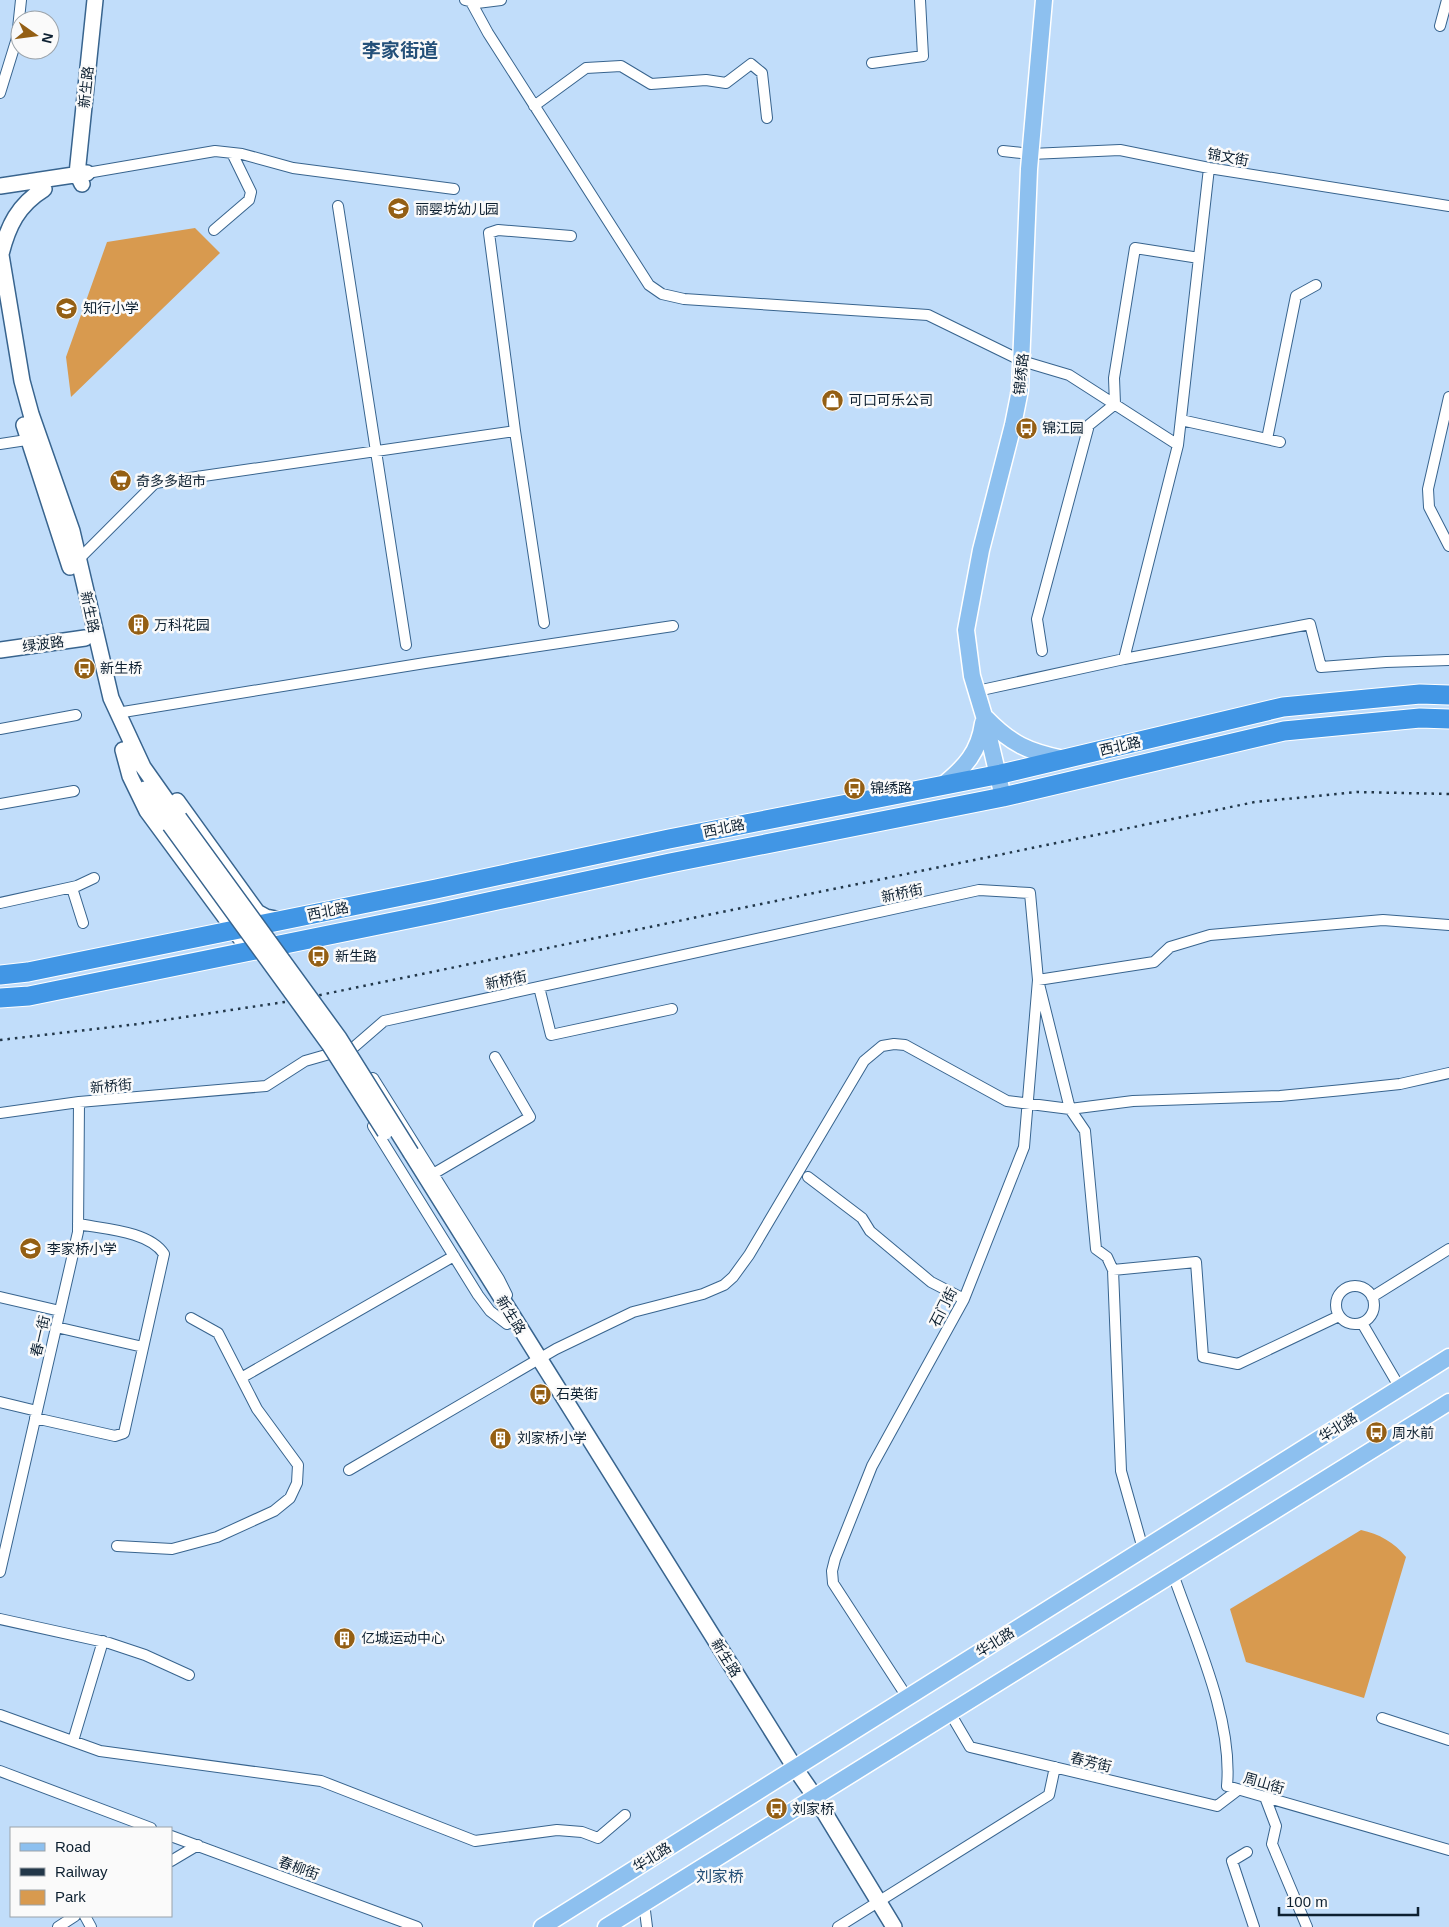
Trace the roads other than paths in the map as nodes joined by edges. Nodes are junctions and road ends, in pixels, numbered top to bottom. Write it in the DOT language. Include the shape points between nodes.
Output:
graph roads {
  1 [pos="21,0"];
  2 [pos="94,0"];
  3 [pos="104,0"];
  4 [pos="501,0"];
  5 [pos="920,0"];
  6 [pos="1044,0"];
  7 [pos="1447,0"];
  8 [pos="468,1"];
  9 [pos="1440,26"];
  10 [pos="872,62"];
  11 [pos="0,93"];
  12 [pos="534,106"];
  13 [pos="767,118"];
  14 [pos="1003,151"];
  15 [pos="232,153"];
  16 [pos="1031,154"];
  17 [pos="1209,168"];
  18 [pos="82,177"];
  19 [pos="0,186"];
  20 [pos="44,189"];
  21 [pos="454,189"];
  22 [pos="0,196"];
  23 [pos="338,206"];
  24 [pos="1449,206"];
  25 [pos="214,230"];
  26 [pos="571,236"];
  27 [pos="0,252"];
  28 [pos="1199,258"];
  29 [pos="1316,285"];
  30 [pos="0,306"];
  31 [pos="1022,361"];
  32 [pos="1449,397"];
  33 [pos="1115,404"];
  34 [pos="1181,420"];
  35 [pos="515,431"];
  36 [pos="34,439"];
  37 [pos="1267,439"];
  38 [pos="1280,442"];
  39 [pos="0,444"];
  40 [pos="1178,445"];
  41 [pos="378,451"];
  42 [pos="1449,546"];
  43 [pos="79,559"];
  44 [pos="544,623"];
  45 [pos="673,626"];
  46 [pos="86,638"];
  47 [pos="406,645"];
  48 [pos="0,650"];
  49 [pos="1042,651"];
  50 [pos="1124,660"];
  51 [pos="1449,660"];
  52 [pos="977,691"];
  53 [pos="1449,695"];
  54 [pos="117,713"];
  55 [pos="76,715"];
  56 [pos="984,716"];
  57 [pos="1449,719"];
  58 [pos="0,729"];
  59 [pos="123,750"];
  60 [pos="1065,759"];
  61 [pos="998,774"];
  62 [pos="943,785"];
  63 [pos="74,791"];
  64 [pos="1003,798"];
  65 [pos="0,804"];
  66 [pos="174,822"];
  67 [pos="94,878"];
  68 [pos="72,888"];
  69 [pos="1030,893"];
  70 [pos="211,896"];
  71 [pos="0,903"];
  72 [pos="83,923"];
  73 [pos="1449,925"];
  74 [pos="248,932"];
  75 [pos="200,937"];
  76 [pos="0,975"];
  77 [pos="1038,980"];
  78 [pos="540,987"];
  79 [pos="0,998"];
  80 [pos="672,1009"];
  81 [pos="354,1048"];
  82 [pos="327,1053"];
  83 [pos="495,1057"];
  84 [pos="1449,1073"];
  85 [pos="79,1102"];
  86 [pos="1028,1104"];
  87 [pos="1070,1108"];
  88 [pos="0,1114"];
  89 [pos="433,1174"];
  90 [pos="808,1177"];
  91 [pos="78,1224"];
  92 [pos="1449,1249"];
  93 [pos="454,1256"];
  94 [pos="1113,1270"];
  95 [pos="0,1297"];
  96 [pos="1372,1297"];
  97 [pos="964,1300"];
  98 [pos="60,1311"];
  99 [pos="1339,1316"];
  100 [pos="191,1318"];
  101 [pos="511,1322"];
  102 [pos="1362,1323"];
  103 [pos="56,1327"];
  104 [pos="143,1346"];
  105 [pos="1449,1357"];
  106 [pos="535,1361"];
  107 [pos="1449,1368"];
  108 [pos="241,1378"];
  109 [pos="1400,1388"];
  110 [pos="1449,1392"];
  111 [pos="0,1402"];
  112 [pos="1449,1402"];
  113 [pos="1366,1409"];
  114 [pos="36,1414"];
  115 [pos="1407,1428"];
  116 [pos="349,1470"];
  117 [pos="5,1529"];
  118 [pos="117,1546"];
  119 [pos="1143,1549"];
  120 [pos="0,1572"];
  121 [pos="1173,1574"];
  122 [pos="0,1618"];
  123 [pos="103,1641"];
  124 [pos="188,1676"];
  125 [pos="907,1697"];
  126 [pos="950,1712"];
  127 [pos="0,1714"];
  128 [pos="1382,1718"];
  129 [pos="73,1740"];
  130 [pos="1449,1740"];
  131 [pos="1055,1767"];
  132 [pos="0,1771"];
  133 [pos="790,1771"];
  134 [pos="1238,1790"];
  135 [pos="815,1797"];
  136 [pos="1265,1797"];
  137 [pos="625,1815"];
  138 [pos="149,1827"];
  139 [pos="172,1836"];
  140 [pos="198,1845"];
  141 [pos="1449,1850"];
  142 [pos="1246,1852"];
  143 [pos="172,1859"];
  144 [pos="878,1901"];
  145 [pos="644,1903"];
  146 [pos="73,1917"];
  147 [pos="58,1927"];
  148 [pos="417,1927"];
  149 [pos="542,1927"];
  150 [pos="606,1927"];
  151 [pos="647,1927"];
  152 [pos="838,1927"];
  153 [pos="894,1927"];
  154 [pos="1254,1927"];
  155 [pos="1307,1927"];
  1 -- 11 [label="street" via="17,38"];
  2 -- 18 [label="main road, 新生路"];
  3 -- 18 [label="main road, 新生路"];
  4 -- 8 [label="street"];
  5 -- 10 [label="street" via="922,56"];
  6 -- 16 [label="main road, 锦绣路"];
  7 -- 9 [label="street"];
  8 -- 12 [label="street"];
  12 -- 13 [label="street" via="586,68 621,66 651,84 706,80 726,83 751,64 762,73"];
  12 -- 31 [label="street" via="649,285 662,294 928,315"];
  14 -- 16 [label="street, 锦文街"];
  15 -- 18 [label="street" via="215,151"];
  15 -- 21 [label="street" via="294,168"];
  15 -- 25 [label="street" via="250,192 249,200"];
  16 -- 17 [label="street, 锦文街" via="1120,150"];
  16 -- 31 [label="main road, 锦绣路"];
  17 -- 24 [label="street, 锦文街"];
  17 -- 28 [label="street"];
  18 -- 19 [label="main road"];
  18 -- 20 [label="main road"];
  20 -- 22 [label="main road"];
  20 -- 27 [label="main road" via="23,205 13,219"];
  23 -- 41 [label="street"];
  26 -- 35 [label="street" via="498,230 489,233"];
  27 -- 36 [label="main road, 新生路"];
  28 -- 33 [label="street" via="1135,248 1114,378"];
  28 -- 34 [label="street"];
  29 -- 37 [label="street" via="1296,296"];
  30 -- 36 [label="main road, 新生路" via="13,382"];
  31 -- 33 [label="street" via="1069,375"];
  31 -- 52 [label="main road, 锦绣路" via="1013,425 968,611 967,650"];
  32 -- 42 [label="street" via="1428,489 1429,507"];
  33 -- 40 [label="street"];
  33 -- 49 [label="street" via="1089,425 1037,619"];
  34 -- 37 [label="street"];
  34 -- 40 [label="street"];
  35 -- 41 [label="street"];
  35 -- 44 [label="street"];
  36 -- 39 [label="street"];
  36 -- 43 [label="main road, 新生路" via="63,502"];
  36 -- 46 [label="main road, 新生路" via="64,542"];
  37 -- 38 [label="street"];
  40 -- 50 [label="street"];
  41 -- 43 [label="street" via="155,483"];
  41 -- 47 [label="street"];
  43 -- 54 [label="main road, 新生路" via="104,676"];
  45 -- 54 [label="street"];
  46 -- 48 [label="main road, 绿波路"];
  46 -- 59 [label="main road, 新生路" via="103,703"];
  50 -- 51 [label="street" via="1310,624 1321,667"];
  50 -- 52 [label="street"];
  52 -- 56 [label="main road, 锦绣路"];
  53 -- 60 [label="highway, 西北路" via="1420,694 1283,708"];
  54 -- 66 [label="main road, 新生路"];
  54 -- 74 [label="main road"];
  55 -- 58 [label="street"];
  56 -- 60 [label="main road" via="1019,746 1034,753"];
  56 -- 61 [label="main road, 锦绣路"];
  56 -- 62 [label="main road" via="981,740 974,755"];
  57 -- 64 [label="highway, 西北路" via="1420,718 1284,731"];
  59 -- 66 [label="main road, 新生路" via="135,773"];
  59 -- 70 [label="main road" via="130,776 147,811"];
  60 -- 61 [label="highway, 西北路"];
  61 -- 62 [label="highway, 西北路"];
  61 -- 64 [label="main road, 锦绣路"];
  62 -- 74 [label="highway, 西北路" via="285,920"];
  63 -- 65 [label="street"];
  64 -- 74 [label="highway, 西北路" via="670,863"];
  66 -- 101 [label="main road, 新生路, bridge" via="339,1038 406,1155"];
  67 -- 68 [label="street"];
  68 -- 71 [label="street"];
  68 -- 72 [label="street"];
  69 -- 77 [label="street, 石门街"];
  69 -- 78 [label="street, 新桥街" via="979,890"];
  70 -- 74 [label="main road"];
  70 -- 75 [label="main road" via="214,924 210,932"];
  73 -- 77 [label="street" via="1383,920 1210,935 1170,946 1154,962"];
  74 -- 75 [label="highway, 西北路"];
  74 -- 79 [label="highway, 西北路" via="209,959 29,996"];
  75 -- 76 [label="highway, 西北路"];
  77 -- 86 [label="street, 石门街"];
  77 -- 87 [label="street"];
  78 -- 80 [label="street" via="551,1035"];
  78 -- 81 [label="street, 新桥街" via="384,1021"];
  81 -- 82 [label="street, 新桥街"];
  81 -- 89 [label="street"];
  82 -- 85 [label="street, 新桥街" via="305,1060 266,1086"];
  82 -- 93 [label="street"];
  83 -- 89 [label="street" via="530,1117"];
  84 -- 87 [label="street" via="1400,1084 1280,1096 1133,1101"];
  85 -- 88 [label="street, 新桥街"];
  85 -- 91 [label="street, 春一街"];
  86 -- 87 [label="street"];
  86 -- 97 [label="street, 石门街" via="1024,1147"];
  86 -- 106 [label="street" via="1007,1101 914,1049 894,1044 882,1046 864,1060 733,1277 714,1290 633,1312"];
  87 -- 94 [label="street" via="1085,1131 1096,1249 1107,1257"];
  89 -- 101 [label="street" via="499,1279"];
  90 -- 97 [label="street" via="862,1218 870,1230 932,1282"];
  91 -- 98 [label="street, 春一街"];
  91 -- 104 [label="street" via="147,1238 164,1254"];
  92 -- 96 [label="street"];
  93 -- 101 [label="street" via="484,1303"];
  93 -- 108 [label="street"];
  94 -- 99 [label="street" via="1196,1262 1202,1357 1238,1364"];
  94 -- 119 [label="street" via="1121,1471"];
  95 -- 98 [label="street"];
  96 -- 99 [label="street" via="1363,1288 1345,1288 1337,1298"];
  96 -- 102 [label="street" via="1373,1309"];
  97 -- 125 [label="street, 石门街" via="872,1466 832,1571 833,1583"];
  98 -- 103 [label="street, 春一街"];
  99 -- 102 [label="street" via="1349,1324"];
  100 -- 108 [label="street" via="218,1333"];
  101 -- 106 [label="main road, 新生路"];
  102 -- 109 [label="street"];
  103 -- 104 [label="street"];
  103 -- 114 [label="street, 春一街"];
  104 -- 114 [label="street" via="124,1433 115,1436"];
  105 -- 109 [label="main road, 华北路"];
  106 -- 116 [label="street"];
  106 -- 133 [label="main road, 新生路"];
  107 -- 113 [label="main road" via="1403,1394"];
  108 -- 118 [label="street" via="257,1409 298,1465 297,1483 290,1498 274,1512 197,1543 172,1549"];
  109 -- 113 [label="main road, 华北路"];
  110 -- 115 [label="main road"];
  111 -- 114 [label="street"];
  112 -- 115 [label="main road"];
  113 -- 119 [label="main road, 华北路"];
  114 -- 117 [label="street, 春一街"];
  115 -- 121 [label="main road"];
  117 -- 120 [label="street, 春一街"];
  119 -- 125 [label="main road, 华北路"];
  121 -- 126 [label="main road"];
  121 -- 134 [label="street, 周山街" via="1217,1701 1229,1766 1227,1786"];
  122 -- 123 [label="street"];
  123 -- 124 [label="street" via="145,1654"];
  123 -- 129 [label="street"];
  125 -- 133 [label="main road, 华北路"];
  126 -- 131 [label="street, 春芳街" via="970,1747"];
  126 -- 135 [label="main road"];
  127 -- 129 [label="street"];
  128 -- 130 [label="street"];
  129 -- 137 [label="street" via="100,1751 322,1781 474,1841 557,1830 582,1832 598,1838"];
  131 -- 134 [label="street, 春芳街" via="1217,1806"];
  131 -- 144 [label="street" via="1049,1795"];
  132 -- 138 [label="street"];
  133 -- 135 [label="main road, 新生路"];
  133 -- 149 [label="main road, 华北路"];
  134 -- 136 [label="street, 周山街"];
  135 -- 144 [label="main road, 新生路"];
  135 -- 145 [label="main road"];
  136 -- 141 [label="street, 周山街"];
  136 -- 155 [label="street" via="1276,1826 1272,1844"];
  139 -- 140 [label="street, 春柳街"];
  140 -- 143 [label="street"];
  140 -- 148 [label="street, 春柳街"];
  142 -- 154 [label="street" via="1232,1861"];
  144 -- 152 [label="street"];
  144 -- 153 [label="main road, 新生路"];
  145 -- 150 [label="main road"];
  145 -- 151 [label="street"];
  146 -- 147 [label="street"];
}
